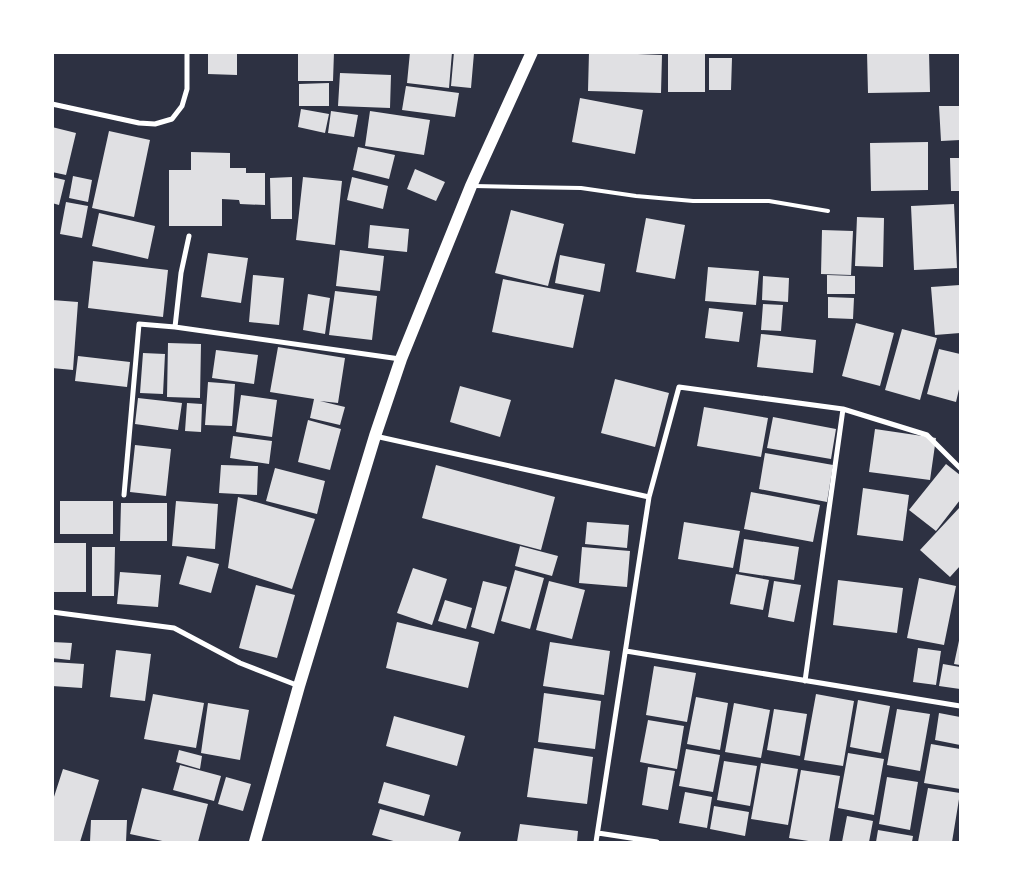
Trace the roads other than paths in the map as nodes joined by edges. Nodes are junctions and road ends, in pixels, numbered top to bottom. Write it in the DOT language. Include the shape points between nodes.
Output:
graph roads {
  1 [pos="188,52"];
  2 [pos="532,52"];
  3 [pos="52,104"];
  4 [pos="472,186"];
  5 [pos="828,211"];
  6 [pos="189,236"];
  7 [pos="175,327"];
  8 [pos="401,359"];
  9 [pos="843,409"];
  10 [pos="375,436"];
  11 [pos="960,468"];
  12 [pos="124,495"];
  13 [pos="649,497"];
  14 [pos="52,612"];
  15 [pos="626,651"];
  16 [pos="805,680"];
  17 [pos="299,686"];
  18 [pos="960,706"];
  19 [pos="598,833"];
  20 [pos="255,842"];
  21 [pos="596,842"];
  22 [pos="657,842"];
  1 -- 3 [label="street" via="182,106 172,119 155,124 139,123"];
  2 -- 4 [label="main road"];
  4 -- 5 [label="lane" via="580,188 693,201 769,201"];
  4 -- 8 [label="main road"];
  6 -- 7 [label="street"];
  7 -- 8 [label="street"];
  7 -- 12 [label="street" via="139,324"];
  8 -- 10 [label="main road"];
  9 -- 11 [label="street" via="927,435"];
  9 -- 13 [label="street" via="680,387"];
  9 -- 16 [label="street"];
  10 -- 13 [label="street"];
  10 -- 17 [label="main road"];
  13 -- 15 [label="street"];
  14 -- 17 [label="street" via="174,628 240,663"];
  15 -- 16 [label="street"];
  15 -- 19 [label="street"];
  16 -- 18 [label="street"];
  17 -- 20 [label="main road"];
  19 -- 21 [label="street"];
  19 -- 22 [label="street"];
}
